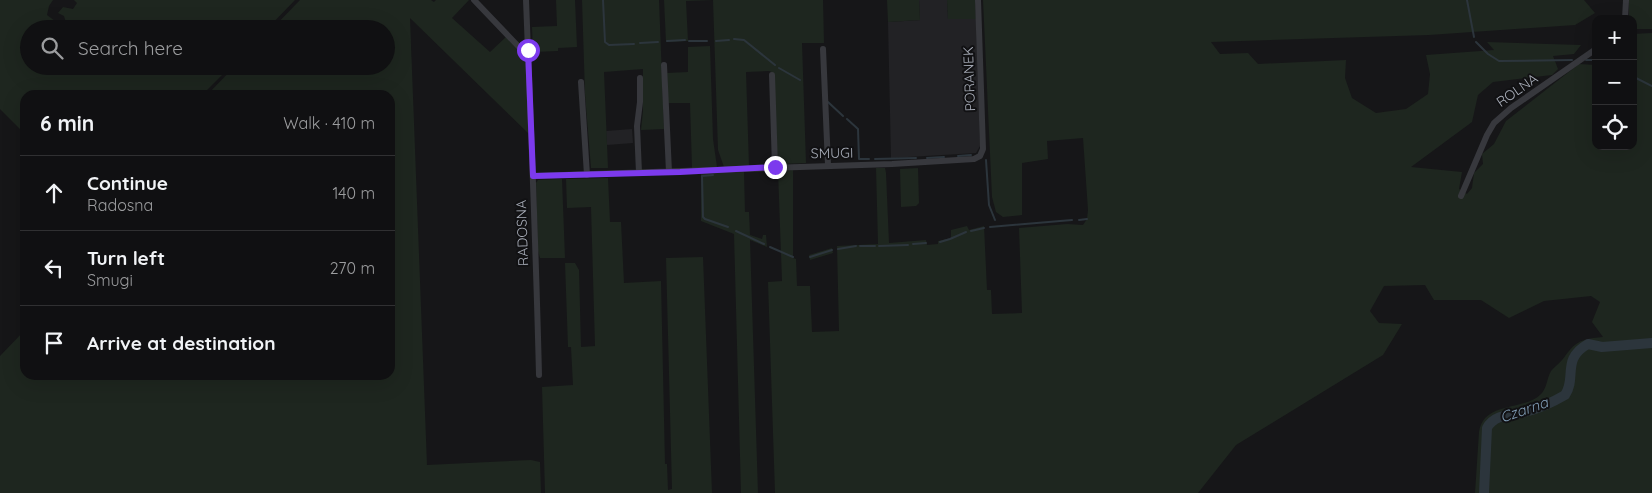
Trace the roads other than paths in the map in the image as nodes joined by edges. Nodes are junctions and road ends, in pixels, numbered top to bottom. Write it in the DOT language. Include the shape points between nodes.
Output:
graph roads {
  1 [pos="474,0"];
  2 [pos="526,0"];
  3 [pos="978,0"];
  4 [pos="1626,0"];
  5 [pos="1625,15"];
  6 [pos="823,49"];
  7 [pos="528,50"];
  8 [pos="1592,52"];
  9 [pos="664,65"];
  10 [pos="772,75"];
  11 [pos="640,78"];
  12 [pos="582,82"];
  13 [pos="980,156"];
  14 [pos="828,165"];
  15 [pos="775,167"];
  16 [pos="669,172"];
  17 [pos="639,173"];
  18 [pos="587,175"];
  19 [pos="533,176"];
  20 [pos="1461,196"];
  21 [pos="539,374"];
  1 -- 7 [label="street" via="519,47"];
  2 -- 7 [label="street, RADOSNA"];
  3 -- 13 [label="street, PORANEK" via="983,149"];
  4 -- 5 [label="street"];
  6 -- 14 [label="street"];
  7 -- 19 [label="street, RADOSNA"];
  8 -- 20 [label="street, ROLNA" via="1494,123"];
  9 -- 16 [label="street"];
  10 -- 15 [label="street"];
  11 -- 17 [label="street"];
  12 -- 18 [label="street"];
  13 -- 14 [label="street, SMUGI" via="959,160"];
  14 -- 15 [label="street, SMUGI"];
  15 -- 16 [label="street, SMUGI"];
  16 -- 17 [label="street, SMUGI"];
  17 -- 18 [label="street, SMUGI"];
  18 -- 19 [label="street, SMUGI"];
  19 -- 21 [label="street, RADOSNA"];
}
